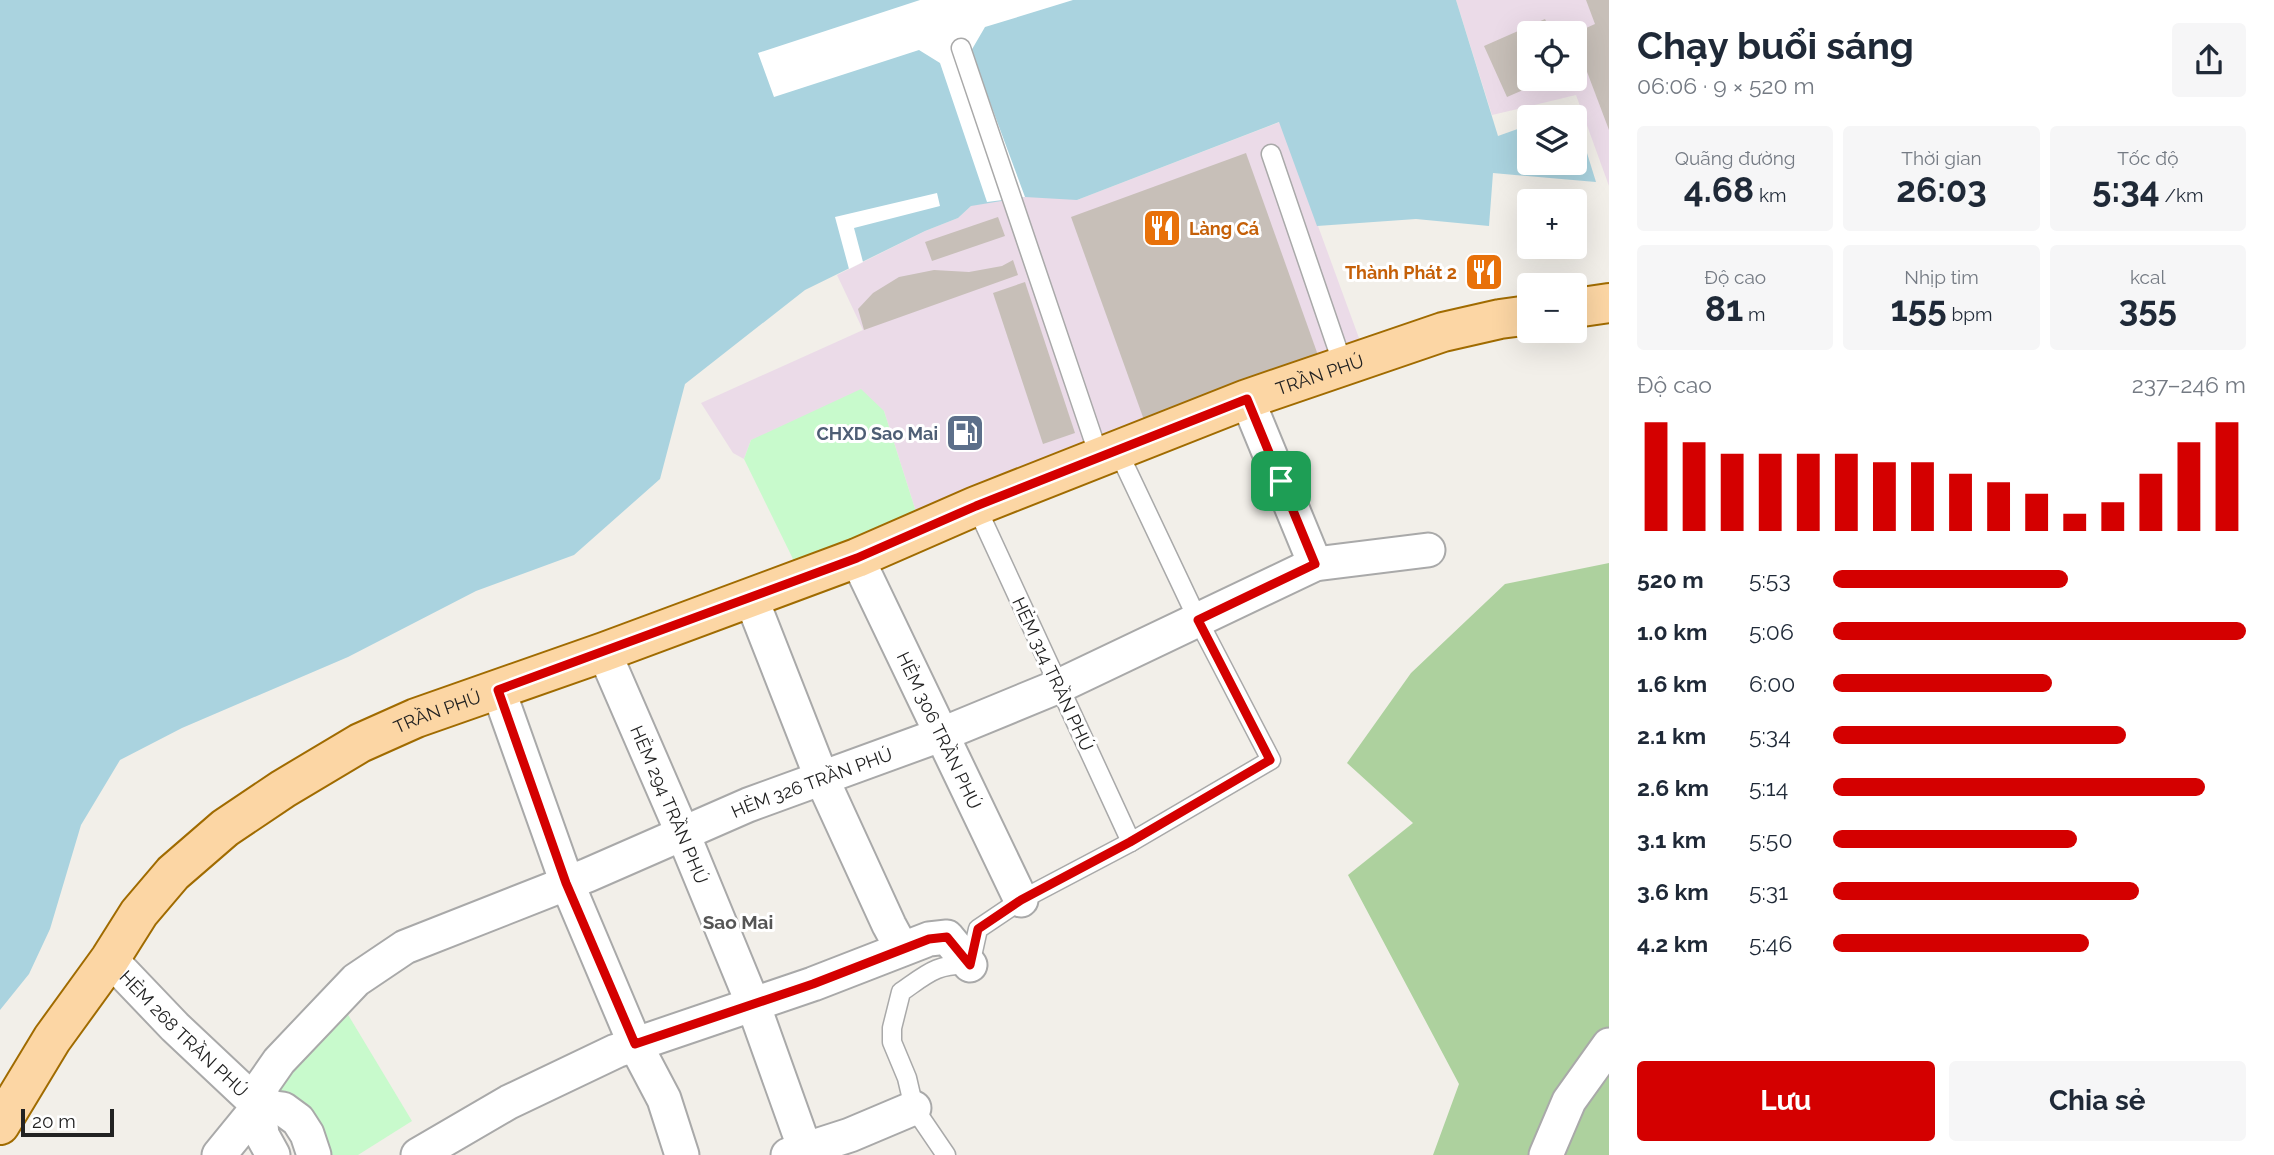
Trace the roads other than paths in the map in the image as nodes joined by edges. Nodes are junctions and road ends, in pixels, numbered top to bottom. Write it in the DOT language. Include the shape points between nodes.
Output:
graph roads {
  1 [pos="961,48"];
  2 [pos="1270,154"];
  3 [pos="1609,303"];
  4 [pos="1587,306"];
  5 [pos="1517,317"];
  6 [pos="1343,365"];
  7 [pos="1247,399"];
  8 [pos="1108,453"];
  9 [pos="976,506"];
  10 [pos="1428,550"];
  11 [pos="857,558"];
  12 [pos="1315,564"];
  13 [pos="751,598"];
  14 [pos="1198,620"];
  15 [pos="604,652"];
  16 [pos="1059,685"];
  17 [pos="498,690"];
  18 [pos="940,735"];
  19 [pos="822,779"];
  20 [pos="683,834"];
  21 [pos="1130,842"];
  22 [pos="566,883"];
  23 [pos="1021,900"];
  24 [pos="902,949"];
  25 [pos="110,959"];
  26 [pos="970,965"];
  27 [pos="753,1004"];
  28 [pos="635,1044"];
  29 [pos="1609,1045"];
  30 [pos="258,1106"];
  31 [pos="914,1108"];
  32 [pos="0,1125"];
  33 [pos="800,1153"];
  34 [pos="219,1155"];
  35 [pos="272,1155"];
  36 [pos="314,1155"];
  37 [pos="418,1155"];
  38 [pos="682,1155"];
  39 [pos="946,1155"];
  40 [pos="1546,1155"];
  1 -- 8 [label="lane"];
  2 -- 6 [label="lane"];
  3 -- 4 [label="main road"];
  5 -- 6 [label="main road, TRẦN PHÚ" via="1443,332"];
  6 -- 7 [label="main road, TRẦN PHÚ"];
  7 -- 8 [label="main road, TRẦN PHÚ"];
  7 -- 12 [label="street"];
  8 -- 9 [label="main road, TRẦN PHÚ"];
  8 -- 14 [label="lane"];
  9 -- 11 [label="main road, TRẦN PHÚ"];
  9 -- 16 [label="lane, HẺM 314 TRẦN PHÚ"];
  10 -- 12 [label="street, HẺM 326 TRẦN PHÚ"];
  11 -- 13 [label="main road, TRẦN PHÚ"];
  11 -- 18 [label="street, HẺM 306 TRẦN PHÚ"];
  12 -- 14 [label="street, HẺM 326 TRẦN PHÚ"];
  13 -- 15 [label="main road, TRẦN PHÚ"];
  13 -- 19 [label="street"];
  14 -- 16 [label="street, HẺM 326 TRẦN PHÚ"];
  14 -- 21 [label="lane" via="1270,760"];
  15 -- 17 [label="main road, TRẦN PHÚ"];
  15 -- 20 [label="street, HẺM 294 TRẦN PHÚ"];
  16 -- 18 [label="street, HẺM 326 TRẦN PHÚ"];
  16 -- 21 [label="lane, HẺM 314 TRẦN PHÚ"];
  17 -- 22 [label="street"];
  17 -- 25 [label="main road, TRẦN PHÚ" via="360,743 225,828 173,873 139,913"];
  18 -- 19 [label="street, HẺM 326 TRẦN PHÚ"];
  18 -- 23 [label="street, HẺM 306 TRẦN PHÚ"];
  19 -- 20 [label="street, HẺM 326 TRẦN PHÚ"];
  19 -- 24 [label="street"];
  20 -- 22 [label="street, HẺM 326 TRẦN PHÚ"];
  20 -- 27 [label="street, HẺM 294 TRẦN PHÚ"];
  21 -- 23 [label="lane"];
  22 -- 28 [label="street"];
  22 -- 30 [label="street, HẺM 326 TRẦN PHÚ" via="405,947 375,965 279,1061 263,1084"];
  23 -- 26 [label="lane" via="978,929"];
  24 -- 26 [label="street" via="947,937"];
  24 -- 27 [label="street"];
  25 -- 30 [label="street, HẺM 268 TRẦN PHÚ"];
  25 -- 32 [label="main road, TRẦN PHÚ" via="52,1039"];
  26 -- 31 [label="lane" via="932,970 901,992 892,1042"];
  27 -- 28 [label="street"];
  27 -- 33 [label="street, HẺM 294 TRẦN PHÚ"];
  28 -- 37 [label="street" via="509,1102"];
  28 -- 38 [label="street" via="664,1099"];
  29 -- 40 [label="street" via="1569,1101"];
  30 -- 34 [label="street"];
  30 -- 35 [label="street, HẺM 268 TRẦN PHÚ" via="261,1135"];
  30 -- 36 [label="street, HẺM 268 TRẦN PHÚ" via="284,1109 298,1120"];
  31 -- 33 [label="street"];
  31 -- 39 [label="lane"];
}
